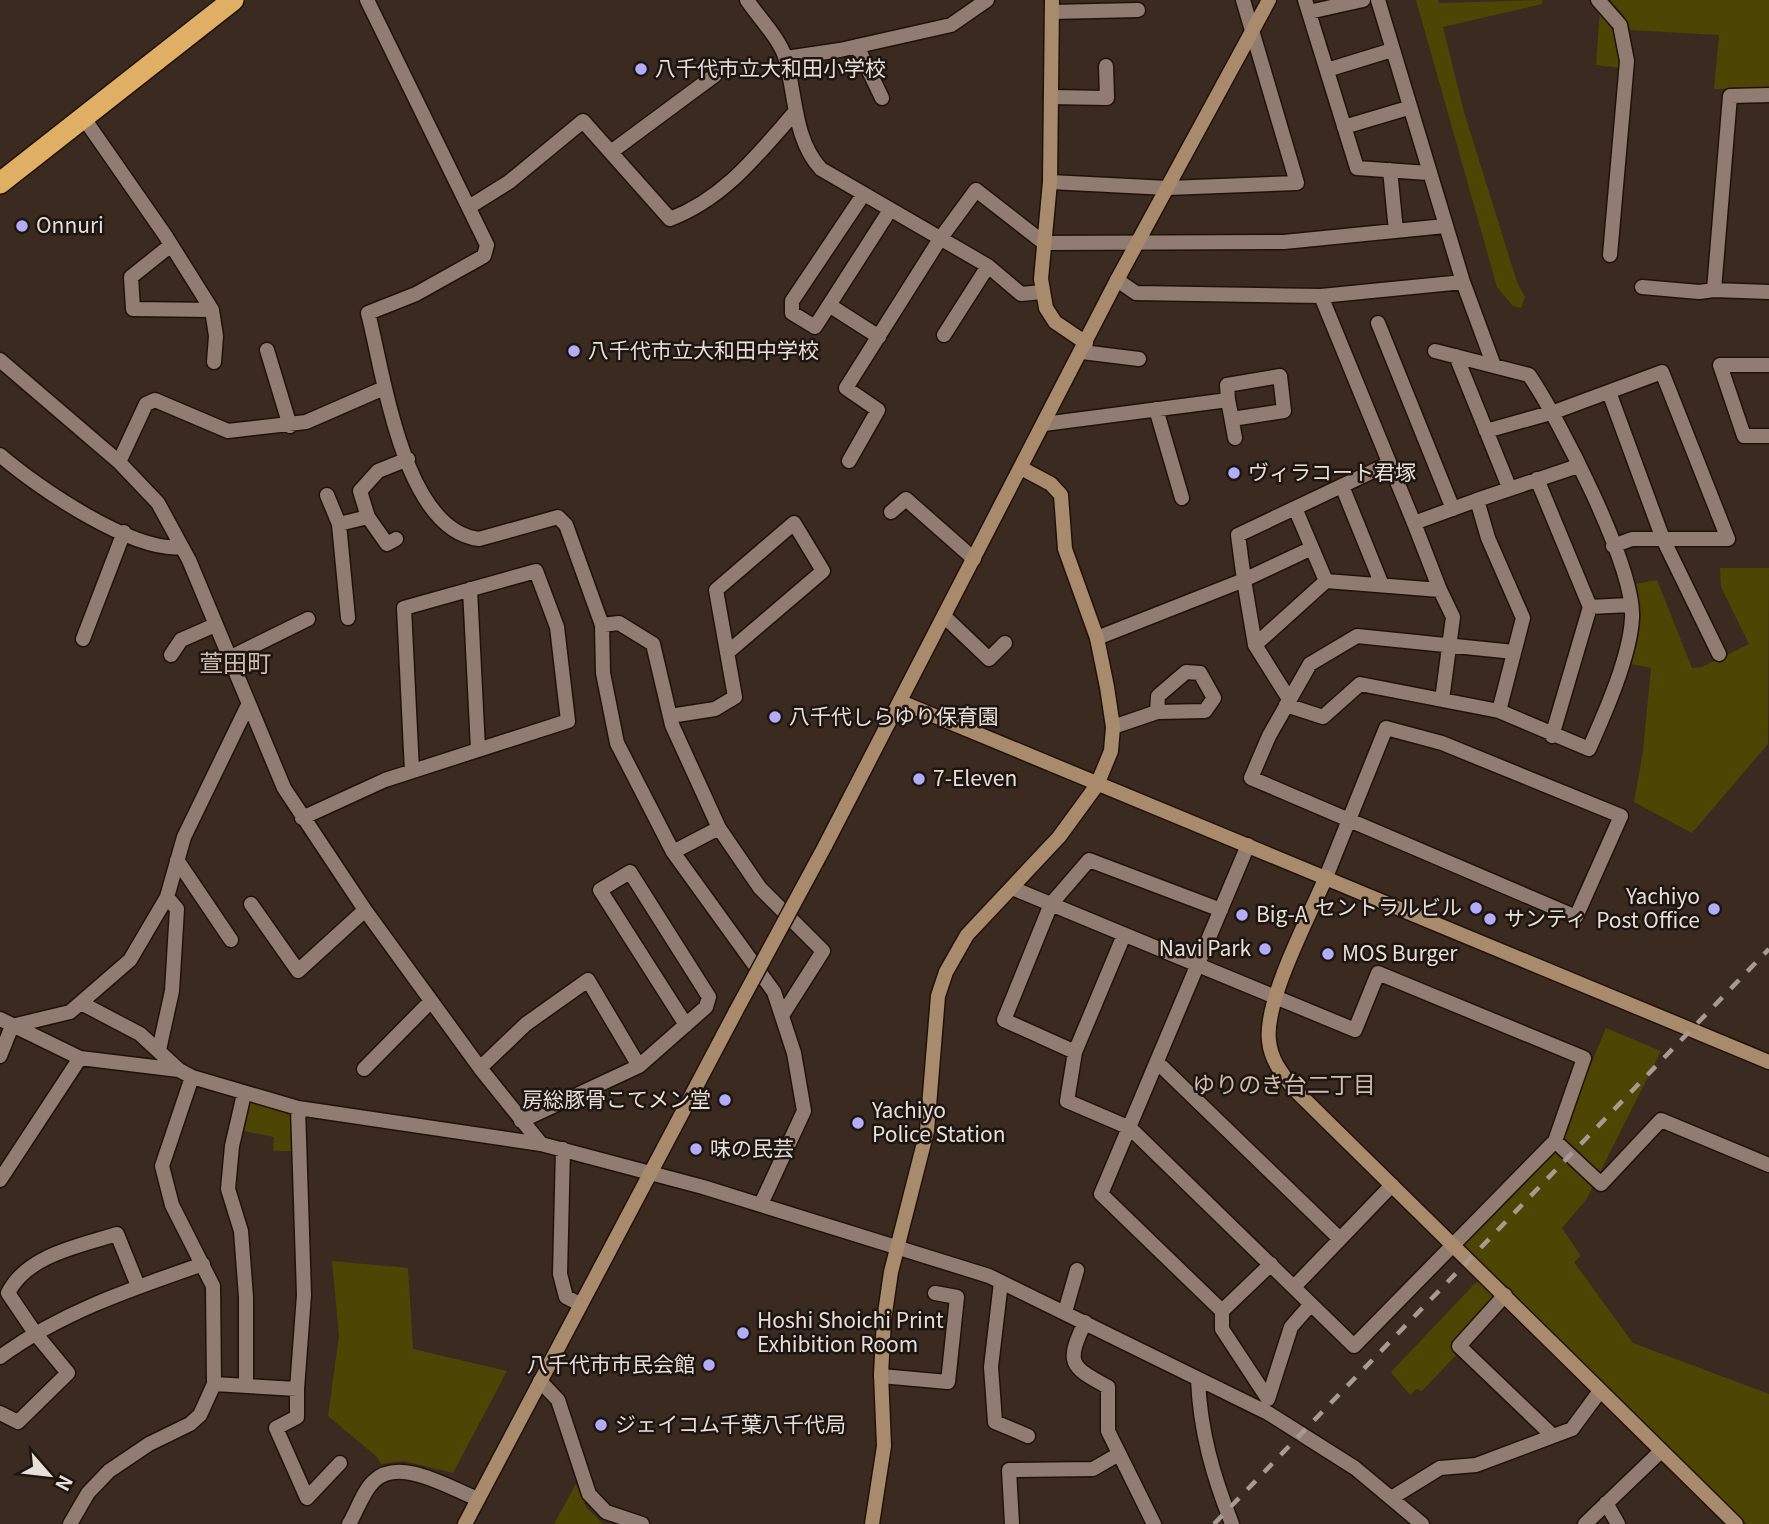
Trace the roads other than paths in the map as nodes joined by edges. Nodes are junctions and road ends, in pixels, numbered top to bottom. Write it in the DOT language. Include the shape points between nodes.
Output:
graph roads {
  1 [pos="233,0"];
  2 [pos="367,0"];
  3 [pos="747,0"];
  4 [pos="987,0"];
  5 [pos="1243,0"];
  6 [pos="1269,0"];
  7 [pos="1363,0"];
  8 [pos="1378,0"];
  9 [pos="1598,0"];
  10 [pos="1052,6"];
  11 [pos="1307,6"];
  12 [pos="1138,10"];
  13 [pos="1252,33"];
  14 [pos="857,46"];
  15 [pos="1392,50"];
  16 [pos="786,58"];
  17 [pos="1106,66"];
  18 [pos="1327,70"];
  19 [pos="715,75"];
  20 [pos="1769,95"];
  21 [pos="1051,97"];
  22 [pos="882,98"];
  23 [pos="1408,108"];
  24 [pos="796,111"];
  25 [pos="83,117"];
  26 [pos="1344,127"];
  27 [pos="611,152"];
  28 [pos="1390,170"];
  29 [pos="1428,173"];
  30 [pos="1050,181"];
  31 [pos="0,183"];
  32 [pos="1168,188"];
  33 [pos="863,195"];
  34 [pos="469,207"];
  35 [pos="890,210"];
  36 [pos="1445,226"];
  37 [pos="1396,231"];
  38 [pos="940,239"];
  39 [pos="1138,242"];
  40 [pos="1044,243"];
  41 [pos="171,245"];
  42 [pos="1610,254"];
  43 [pos="988,266"];
  44 [pos="1117,280"];
  45 [pos="1463,282"];
  46 [pos="1643,287"];
  47 [pos="1714,290"];
  48 [pos="1043,292"];
  49 [pos="1769,292"];
  50 [pos="1321,296"];
  51 [pos="829,305"];
  52 [pos="212,310"];
  53 [pos="1378,323"];
  54 [pos="944,335"];
  55 [pos="879,337"];
  56 [pos="1084,348"];
  57 [pos="267,350"];
  58 [pos="1435,351"];
  59 [pos="1455,356"];
  60 [pos="1139,359"];
  61 [pos="0,360"];
  62 [pos="214,362"];
  63 [pos="1769,365"];
  64 [pos="1494,366"];
  65 [pos="384,388"];
  66 [pos="1609,392"];
  67 [pos="1228,400"];
  68 [pos="1156,409"];
  69 [pos="1554,412"];
  70 [pos="1044,424"];
  71 [pos="290,426"];
  72 [pos="1486,431"];
  73 [pos="1769,436"];
  74 [pos="1235,438"];
  75 [pos="0,455"];
  76 [pos="408,459"];
  77 [pos="849,461"];
  78 [pos="120,462"];
  79 [pos="1388,464"];
  80 [pos="1578,467"];
  81 [pos="1021,468"];
  82 [pos="1537,479"];
  83 [pos="1342,486"];
  84 [pos="1509,488"];
  85 [pos="327,495"];
  86 [pos="1182,498"];
  87 [pos="1477,500"];
  88 [pos="1295,508"];
  89 [pos="1453,509"];
  90 [pos="891,512"];
  91 [pos="368,517"];
  92 [pos="1414,523"];
  93 [pos="339,524"];
  94 [pos="124,532"];
  95 [pos="1663,539"];
  96 [pos="387,545"];
  97 [pos="1614,546"];
  98 [pos="182,547"];
  99 [pos="1312,548"];
  100 [pos="974,559"];
  101 [pos="1244,580"];
  102 [pos="1326,581"];
  103 [pos="1382,585"];
  104 [pos="470,589"];
  105 [pos="1440,590"];
  106 [pos="1630,605"];
  107 [pos="1590,607"];
  108 [pos="945,617"];
  109 [pos="348,618"];
  110 [pos="309,619"];
  111 [pos="215,625"];
  112 [pos="602,625"];
  113 [pos="1097,638"];
  114 [pos="83,639"];
  115 [pos="1005,643"];
  116 [pos="1450,644"];
  117 [pos="1255,645"];
  118 [pos="1514,652"];
  119 [pos="727,653"];
  120 [pos="1719,654"];
  121 [pos="171,655"];
  122 [pos="229,659"];
  123 [pos="1443,700"];
  124 [pos="901,702"];
  125 [pos="1288,702"];
  126 [pos="248,705"];
  127 [pos="1499,711"];
  128 [pos="1157,712"];
  129 [pos="670,716"];
  130 [pos="1112,727"];
  131 [pos="1552,736"];
  132 [pos="478,749"];
  133 [pos="412,771"];
  134 [pos="1097,785"];
  135 [pos="302,818"];
  136 [pos="1349,820"];
  137 [pos="719,828"];
  138 [pos="1248,845"];
  139 [pos="673,852"];
  140 [pos="177,860"];
  141 [pos="1326,877"];
  142 [pos="1012,888"];
  143 [pos="167,897"];
  144 [pos="251,904"];
  145 [pos="1051,904"];
  146 [pos="365,910"];
  147 [pos="1221,910"];
  148 [pos="1124,935"];
  149 [pos="231,940"];
  150 [pos="1197,965"];
  151 [pos="1276,997"];
  152 [pos="431,1001"];
  153 [pos="81,1003"];
  154 [pos="783,1014"];
  155 [pos="6,1023"];
  156 [pos="686,1025"];
  157 [pos="159,1050"];
  158 [pos="1075,1052"];
  159 [pos="0,1056"];
  160 [pos="80,1058"];
  161 [pos="1157,1062"];
  162 [pos="1769,1062"];
  163 [pos="639,1066"];
  164 [pos="480,1068"];
  165 [pos="364,1069"];
  166 [pos="185,1074"];
  167 [pos="244,1094"];
  168 [pos="298,1108"];
  169 [pos="521,1121"];
  170 [pos="1130,1128"];
  171 [pos="1556,1141"];
  172 [pos="541,1144"];
  173 [pos="563,1149"];
  174 [pos="1769,1165"];
  175 [pos="650,1173"];
  176 [pos="0,1180"];
  177 [pos="1392,1185"];
  178 [pos="761,1204"];
  179 [pos="1340,1239"];
  180 [pos="1455,1244"];
  181 [pos="898,1247"];
  182 [pos="203,1264"];
  183 [pos="1271,1264"];
  184 [pos="1077,1270"];
  185 [pos="1001,1282"];
  186 [pos="138,1286"];
  187 [pos="1294,1287"];
  188 [pos="935,1293"];
  189 [pos="1505,1295"];
  190 [pos="580,1304"];
  191 [pos="1311,1304"];
  192 [pos="1222,1311"];
  193 [pos="1065,1312"];
  194 [pos="1085,1322"];
  195 [pos="35,1333"];
  196 [pos="0,1357"];
  197 [pos="881,1376"];
  198 [pos="1198,1379"];
  199 [pos="540,1381"];
  200 [pos="214,1384"];
  201 [pos="246,1386"];
  202 [pos="297,1389"];
  203 [pos="1600,1391"];
  204 [pos="0,1413"];
  205 [pos="1028,1436"];
  206 [pos="1553,1436"];
  207 [pos="1660,1452"];
  208 [pos="1119,1454"];
  209 [pos="340,1463"];
  210 [pos="1394,1497"];
  211 [pos="478,1499"];
  212 [pos="1606,1503"];
  213 [pos="70,1524"];
  214 [pos="349,1524"];
  215 [pos="465,1524"];
  216 [pos="642,1524"];
  217 [pos="872,1524"];
  218 [pos="1012,1524"];
  219 [pos="1154,1524"];
  220 [pos="1232,1524"];
  221 [pos="1422,1524"];
  222 [pos="1585,1524"];
  223 [pos="1619,1524"];
  224 [pos="1736,1524"];
  1 -- 25 [label="highway"];
  2 -- 34 [label="street"];
  3 -- 16 [label="street"];
  4 -- 14 [label="street" via="951,26"];
  5 -- 13 [label="street"];
  6 -- 13 [label="street"];
  7 -- 11 [label="street"];
  8 -- 15 [label="street"];
  9 -- 42 [label="street" via="1620,25 1627,61"];
  10 -- 12 [label="street"];
  10 -- 21 [label="street"];
  11 -- 18 [label="street"];
  13 -- 32 [label="street"];
  13 -- 32 [label="street" via="1297,183"];
  14 -- 16 [label="street"];
  14 -- 22 [label="street"];
  15 -- 18 [label="street"];
  15 -- 23 [label="street"];
  16 -- 24 [label="street"];
  17 -- 21 [label="street" via="1107,98"];
  18 -- 26 [label="street"];
  19 -- 27 [label="street"];
  20 -- 47 [label="street" via="1730,96"];
  21 -- 30 [label="street"];
  23 -- 26 [label="street"];
  23 -- 29 [label="street"];
  24 -- 27 [label="street" via="745,170 711,200 670,219"];
  24 -- 33 [label="street" via="810,157"];
  25 -- 31 [label="highway"];
  25 -- 41 [label="street"];
  26 -- 28 [label="street" via="1357,168"];
  27 -- 34 [label="street" via="583,121"];
  28 -- 29 [label="street"];
  28 -- 37 [label="street"];
  29 -- 36 [label="street"];
  30 -- 32 [label="street"];
  30 -- 40 [label="street"];
  32 -- 39 [label="street"];
  33 -- 35 [label="street"];
  33 -- 51 [label="street" via="792,300 792,313 815,327"];
  34 -- 65 [label="street" via="487,245 484,256 416,294 368,313"];
  35 -- 38 [label="street"];
  35 -- 51 [label="street"];
  36 -- 37 [label="street"];
  36 -- 45 [label="street"];
  37 -- 39 [label="street" via="1284,242"];
  38 -- 40 [label="street" via="976,190"];
  38 -- 43 [label="street"];
  38 -- 55 [label="street"];
  39 -- 40 [label="street"];
  39 -- 44 [label="street"];
  40 -- 48 [label="street"];
  41 -- 52 [label="street"];
  41 -- 52 [label="street" via="131,277 133,309"];
  43 -- 48 [label="street" via="1021,294"];
  43 -- 54 [label="street"];
  44 -- 50 [label="street" via="1136,293"];
  44 -- 56 [label="street"];
  45 -- 50 [label="street"];
  45 -- 64 [label="street"];
  46 -- 47 [label="street"];
  47 -- 49 [label="street"];
  48 -- 56 [label="street" via="1055,322"];
  50 -- 79 [label="street"];
  51 -- 55 [label="street"];
  52 -- 62 [label="street"];
  53 -- 89 [label="street"];
  55 -- 77 [label="street" via="846,388 878,410"];
  56 -- 60 [label="street"];
  56 -- 70 [label="street"];
  57 -- 71 [label="street"];
  58 -- 59 [label="street"];
  59 -- 64 [label="street"];
  59 -- 72 [label="street"];
  61 -- 78 [label="street"];
  63 -- 73 [label="street" via="1720,365 1744,436"];
  64 -- 69 [label="street" via="1529,375"];
  65 -- 71 [label="street"];
  65 -- 76 [label="street"];
  66 -- 69 [label="street"];
  66 -- 95 [label="street"];
  66 -- 95 [label="street" via="1662,372 1728,540"];
  67 -- 67 [label="street" via="1227,385 1280,376 1284,411 1232,419"];
  67 -- 68 [label="street"];
  67 -- 74 [label="street"];
  68 -- 70 [label="street"];
  68 -- 86 [label="street"];
  69 -- 72 [label="street"];
  69 -- 80 [label="street"];
  70 -- 81 [label="street"];
  71 -- 78 [label="street" via="228,431 155,400 146,404"];
  72 -- 84 [label="street"];
  75 -- 94 [label="street" via="52,495"];
  76 -- 91 [label="street" via="378,471 360,491"];
  76 -- 112 [label="street" via="423,499 452,531 466,538 489,539 564,519"];
  78 -- 98 [label="street" via="158,503"];
  79 -- 83 [label="street"];
  79 -- 92 [label="street"];
  80 -- 82 [label="street"];
  80 -- 97 [label="street"];
  81 -- 100 [label="street"];
  81 -- 113 [label="street" via="1051,484 1061,495 1065,549"];
  82 -- 84 [label="street"];
  82 -- 107 [label="street"];
  83 -- 88 [label="street"];
  83 -- 103 [label="street"];
  84 -- 87 [label="street"];
  85 -- 93 [label="street"];
  87 -- 89 [label="street"];
  87 -- 118 [label="street" via="1488,538 1523,618"];
  88 -- 99 [label="street"];
  88 -- 101 [label="street" via="1238,535"];
  89 -- 92 [label="street"];
  90 -- 100 [label="street" via="906,499"];
  91 -- 93 [label="street"];
  91 -- 96 [label="street"];
  92 -- 105 [label="street"];
  93 -- 109 [label="street"];
  94 -- 98 [label="street" via="168,549"];
  94 -- 114 [label="street"];
  95 -- 97 [label="street" via="1632,539"];
  95 -- 120 [label="street"];
  97 -- 106 [label="street" via="1626,575"];
  98 -- 111 [label="street"];
  99 -- 101 [label="street"];
  99 -- 102 [label="street"];
  100 -- 108 [label="street"];
  101 -- 113 [label="street"];
  101 -- 117 [label="street"];
  102 -- 103 [label="street"];
  102 -- 117 [label="street"];
  103 -- 105 [label="street"];
  104 -- 132 [label="street"];
  104 -- 132 [label="street" via="536,570 557,627 568,721"];
  104 -- 133 [label="street" via="404,608"];
  105 -- 116 [label="street" via="1453,617"];
  106 -- 107 [label="street"];
  106 -- 131 [label="street" via="1632,618 1614,693 1589,749"];
  107 -- 131 [label="street"];
  108 -- 115 [label="street" via="989,659"];
  108 -- 124 [label="street"];
  110 -- 122 [label="street"];
  111 -- 121 [label="street" via="181,640"];
  111 -- 122 [label="street"];
  112 -- 129 [label="street" via="619,623 653,643"];
  112 -- 139 [label="street" via="603,673 617,743"];
  113 -- 130 [label="street"];
  116 -- 118 [label="street"];
  116 -- 123 [label="street"];
  116 -- 125 [label="street" via="1357,636 1310,664"];
  117 -- 125 [label="street"];
  118 -- 127 [label="street"];
  119 -- 119 [label="street" via="716,590 794,523 823,571"];
  119 -- 129 [label="street" via="735,697 715,709"];
  122 -- 126 [label="street"];
  123 -- 125 [label="street" via="1360,684 1323,717"];
  123 -- 127 [label="street"];
  124 -- 134 [label="street"];
  124 -- 175 [label="street, bridge"];
  125 -- 136 [label="street" via="1251,778"];
  126 -- 135 [label="street"];
  126 -- 140 [label="street" via="218,761"];
  127 -- 131 [label="street"];
  128 -- 130 [label="street"];
  129 -- 137 [label="street"];
  130 -- 134 [label="street" via="1111,751"];
  132 -- 133 [label="street"];
  133 -- 135 [label="street"];
  134 -- 138 [label="street"];
  134 -- 142 [label="street" via="1059,837"];
  135 -- 146 [label="street"];
  136 -- 136 [label="street" via="1576,917 1621,816 1442,743 1386,728"];
  136 -- 141 [label="street"];
  137 -- 139 [label="street"];
  137 -- 154 [label="street" via="760,888 823,951"];
  138 -- 141 [label="street"];
  138 -- 147 [label="street"];
  139 -- 154 [label="street" via="774,992"];
  140 -- 143 [label="street"];
  140 -- 149 [label="street"];
  141 -- 151 [label="street"];
  141 -- 162 [label="street"];
  142 -- 145 [label="street"];
  142 -- 181 [label="street" via="959,947 938,996 928,1131"];
  143 -- 153 [label="street" via="131,960"];
  143 -- 157 [label="street" via="177,909 172,991"];
  144 -- 146 [label="street" via="298,971"];
  145 -- 147 [label="street" via="1089,860"];
  145 -- 148 [label="street"];
  145 -- 158 [label="street" via="1004,1020"];
  146 -- 152 [label="street"];
  147 -- 150 [label="street"];
  148 -- 150 [label="street"];
  148 -- 158 [label="street"];
  150 -- 151 [label="street"];
  150 -- 161 [label="street"];
  151 -- 171 [label="street" via="1355,1030 1378,972 1584,1058"];
  151 -- 177 [label="street" via="1270,1011 1269,1043 1281,1073"];
  152 -- 164 [label="street"];
  152 -- 165 [label="street"];
  153 -- 155 [label="street" via="70,1012"];
  153 -- 157 [label="street" via="140,1034"];
  154 -- 178 [label="street" via="804,1111"];
  155 -- 159 [label="street"];
  155 -- 160 [label="street"];
  156 -- 156 [label="street" via="706,1007 709,997 630,872 600,890"];
  156 -- 163 [label="street"];
  157 -- 166 [label="street"];
  158 -- 170 [label="street" via="1067,1101"];
  160 -- 166 [label="street"];
  160 -- 176 [label="street"];
  161 -- 170 [label="street"];
  161 -- 179 [label="street"];
  163 -- 164 [label="street" via="588,980 526,1024"];
  163 -- 169 [label="street"];
  164 -- 169 [label="street"];
  166 -- 167 [label="street"];
  166 -- 182 [label="street" via="162,1166 172,1205"];
  167 -- 168 [label="street"];
  167 -- 201 [label="street" via="228,1189 241,1231"];
  168 -- 172 [label="street"];
  168 -- 202 [label="street" via="304,1295"];
  169 -- 172 [label="street"];
  170 -- 183 [label="street"];
  170 -- 192 [label="street" via="1101,1194"];
  171 -- 174 [label="street" via="1601,1184 1661,1121"];
  171 -- 180 [label="street"];
  172 -- 173 [label="street"];
  173 -- 175 [label="street"];
  173 -- 190 [label="street" via="560,1274 566,1297"];
  175 -- 178 [label="street"];
  175 -- 190 [label="street"];
  177 -- 179 [label="street"];
  177 -- 180 [label="street"];
  178 -- 181 [label="street"];
  179 -- 187 [label="street"];
  180 -- 189 [label="street"];
  180 -- 191 [label="street" via="1354,1346"];
  181 -- 185 [label="street"];
  181 -- 197 [label="street" via="884,1320"];
  182 -- 186 [label="street"];
  182 -- 200 [label="street" via="213,1286"];
  183 -- 187 [label="street"];
  183 -- 192 [label="street"];
  184 -- 193 [label="street"];
  185 -- 193 [label="street"];
  185 -- 205 [label="street" via="991,1367 995,1422"];
  186 -- 195 [label="street"];
  186 -- 195 [label="street" via="117,1234 63,1250 14,1280 8,1293"];
  187 -- 191 [label="street"];
  188 -- 197 [label="street" via="957,1297 948,1382"];
  189 -- 203 [label="street"];
  189 -- 206 [label="street" via="1459,1346"];
  190 -- 199 [label="street"];
  191 -- 192 [label="street" via="1291,1327 1268,1399 1222,1329"];
  193 -- 194 [label="street"];
  194 -- 198 [label="street"];
  194 -- 208 [label="street" via="1071,1352 1072,1362 1081,1373 1108,1387 1108,1432"];
  195 -- 196 [label="street"];
  195 -- 204 [label="street" via="68,1373 18,1422"];
  197 -- 217 [label="street" via="884,1446"];
  198 -- 210 [label="street" via="1268,1413"];
  198 -- 220 [label="street" via="1199,1419 1212,1475"];
  199 -- 211 [label="street"];
  199 -- 216 [label="street" via="558,1399 589,1494 606,1513"];
  200 -- 201 [label="street"];
  200 -- 213 [label="street" via="200,1415 109,1471 88,1493"];
  201 -- 202 [label="street"];
  202 -- 209 [label="street" via="297,1417 276,1428 307,1498"];
  203 -- 206 [label="street" via="1572,1429"];
  203 -- 207 [label="street"];
  206 -- 210 [label="street" via="1476,1465 1440,1468"];
  207 -- 212 [label="street"];
  207 -- 224 [label="street"];
  208 -- 218 [label="street" via="1093,1469 1009,1471"];
  208 -- 219 [label="street"];
  210 -- 221 [label="street"];
  211 -- 214 [label="street" via="410,1473 390,1473 373,1482"];
  211 -- 215 [label="street"];
  212 -- 222 [label="street"];
  212 -- 223 [label="street"];
}
